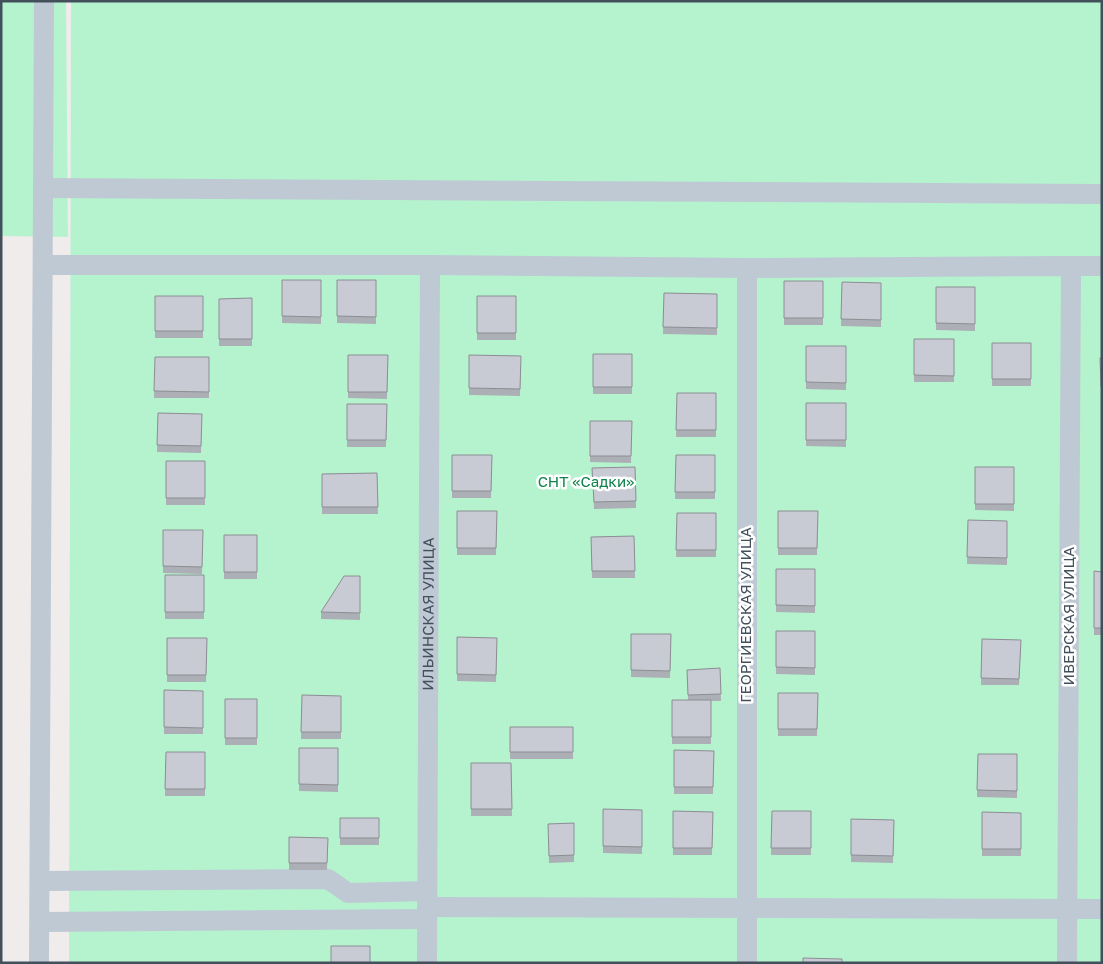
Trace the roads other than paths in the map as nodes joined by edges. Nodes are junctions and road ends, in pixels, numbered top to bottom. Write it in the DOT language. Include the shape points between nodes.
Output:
graph roads {
  1 [pos="44,1"];
  2 [pos="44,188"];
  3 [pos="1102,194"];
  4 [pos="43,265"];
  5 [pos="430,265"];
  6 [pos="1102,266"];
  7 [pos="747,268"];
  8 [pos="1072,268"];
  9 [pos="40,881"];
  10 [pos="427,905"];
  11 [pos="746,908"];
  12 [pos="1102,909"];
  13 [pos="1067,910"];
  14 [pos="40,922"];
  15 [pos="39,963"];
  16 [pos="426,963"];
  17 [pos="746,963"];
  18 [pos="1067,963"];
  1 -- 2 [label="street"];
  2 -- 3 [label="street"];
  2 -- 4 [label="street"];
  4 -- 5 [label="street"];
  4 -- 9 [label="street"];
  5 -- 7 [label="street"];
  5 -- 10 [label="street, ИЛЬИНСКАЯ УЛИЦА"];
  6 -- 8 [label="street"];
  7 -- 8 [label="street"];
  7 -- 11 [label="street, ГЕОРГИЕВСКАЯ УЛИЦА"];
  8 -- 13 [label="street, ИВЕРСКАЯ УЛИЦА"];
  9 -- 10 [label="street" via="328,880 348,893"];
  9 -- 14 [label="street"];
  10 -- 11 [label="street"];
  10 -- 14 [label="street"];
  10 -- 16 [label="street, ИЛЬИНСКАЯ УЛИЦА"];
  11 -- 13 [label="street"];
  11 -- 17 [label="street, ГЕОРГИЕВСКАЯ УЛИЦА"];
  12 -- 13 [label="street"];
  13 -- 18 [label="street, ИВЕРСКАЯ УЛИЦА"];
  14 -- 15 [label="street"];
}
